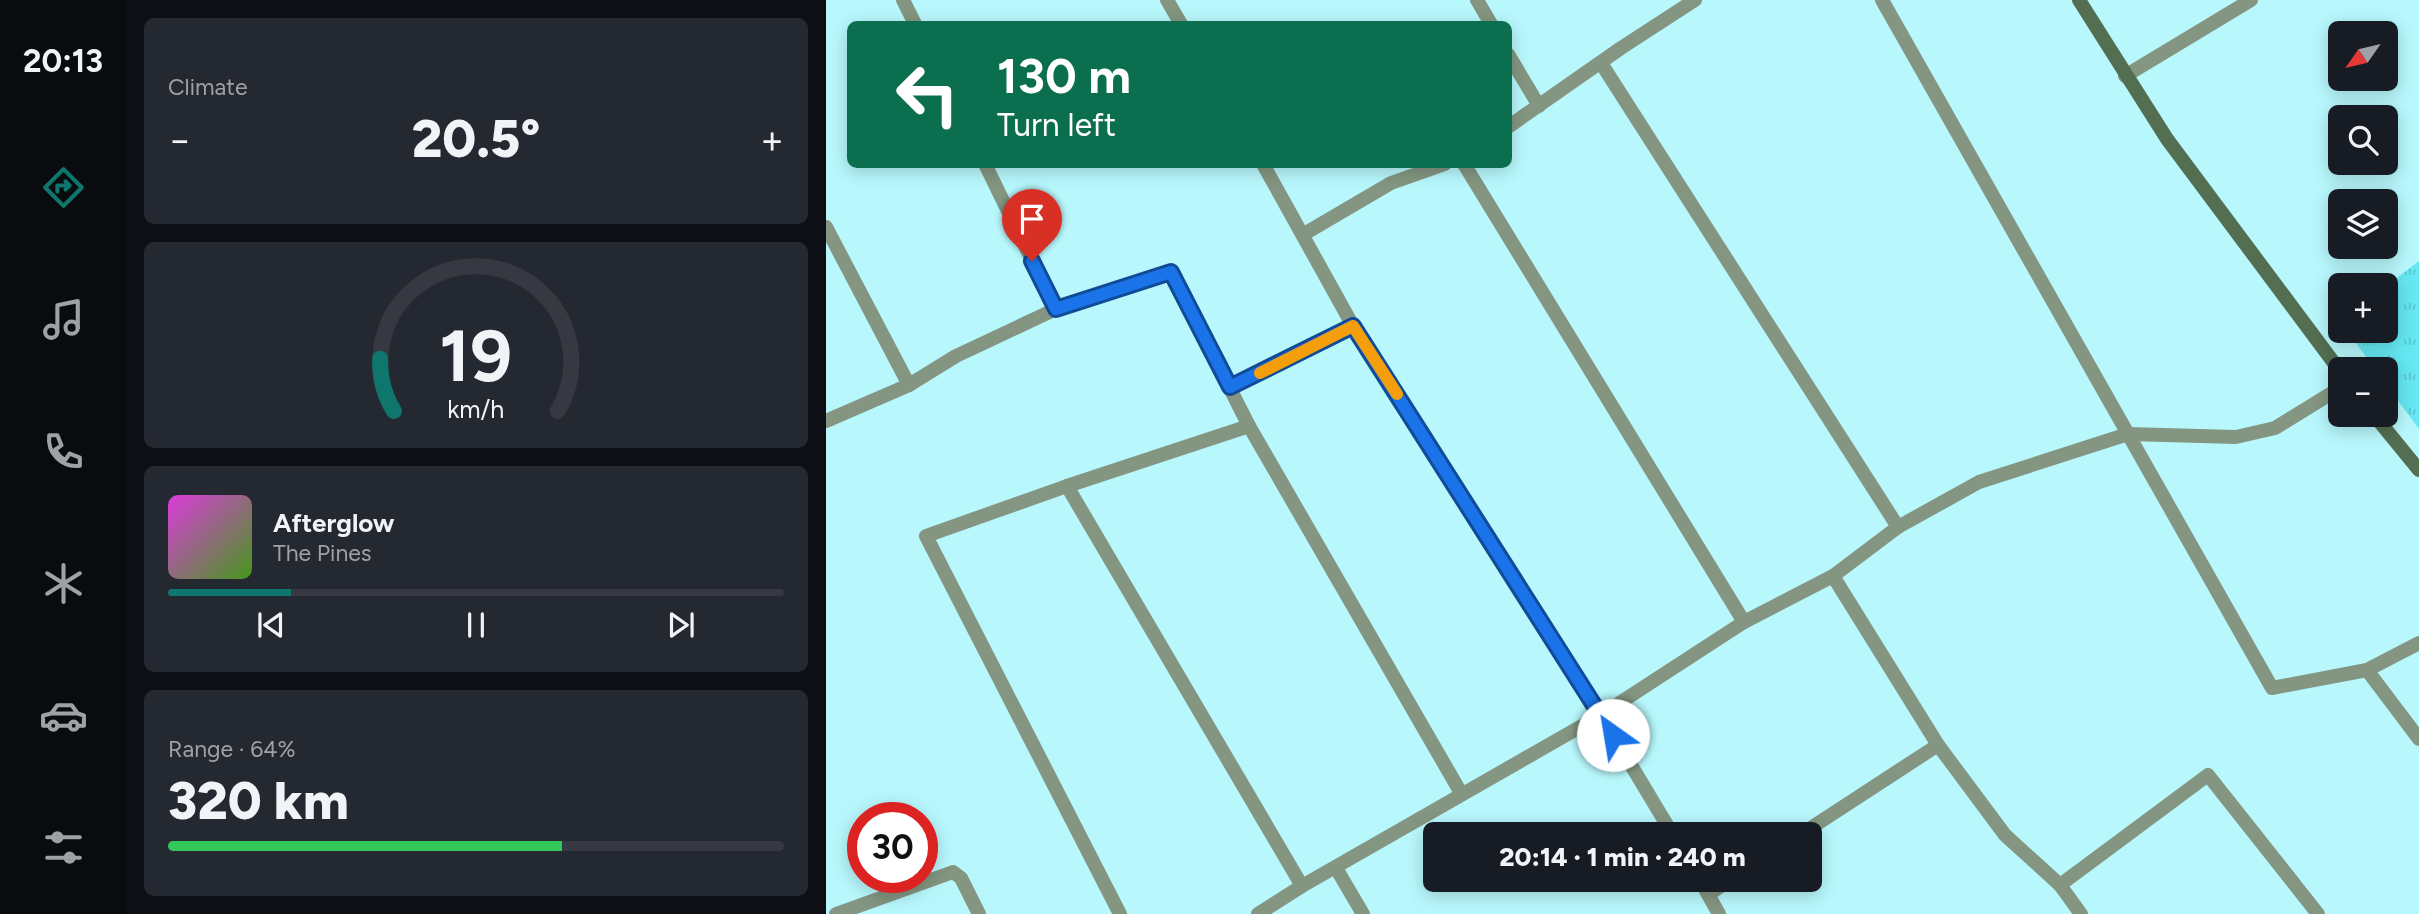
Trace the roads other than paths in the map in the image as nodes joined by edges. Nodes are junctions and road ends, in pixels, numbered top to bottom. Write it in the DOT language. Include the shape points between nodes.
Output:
graph roads {
  1 [pos="903,0"];
  2 [pos="1167,0"];
  3 [pos="1477,0"];
  4 [pos="1882,0"];
  5 [pos="2079,0"];
  6 [pos="2251,0"];
  7 [pos="1689,1"];
  8 [pos="914,21"];
  9 [pos="1179,21"];
  10 [pos="1489,21"];
  11 [pos="1512,61"];
  12 [pos="1601,63"];
  13 [pos="2125,76"];
  14 [pos="1539,106"];
  15 [pos="1512,124"];
  16 [pos="987,168"];
  17 [pos="1265,168"];
  18 [pos="1434,168"];
  19 [pos="1466,168"];
  20 [pos="826,227"];
  21 [pos="1304,234"];
  22 [pos="1056,309"];
  23 [pos="1353,326"];
  24 [pos="2330,357"];
  25 [pos="909,385"];
  26 [pos="1230,387"];
  27 [pos="2328,395"];
  28 [pos="826,421"];
  29 [pos="1249,426"];
  30 [pos="2384,427"];
  31 [pos="2128,434"];
  32 [pos="2419,470"];
  33 [pos="1067,486"];
  34 [pos="1898,527"];
  35 [pos="1833,576"];
  36 [pos="1744,622"];
  37 [pos="2419,643"];
  38 [pos="2367,670"];
  39 [pos="1601,715"];
  40 [pos="2419,739"];
  41 [pos="1938,745"];
  42 [pos="1461,793"];
  43 [pos="1665,822"];
  44 [pos="1820,822"];
  45 [pos="1336,868"];
  46 [pos="2060,885"];
  47 [pos="1301,886"];
  48 [pos="1712,892"];
  49 [pos="1709,894"];
  50 [pos="836,914"];
  51 [pos="979,914"];
  52 [pos="1120,914"];
  53 [pos="1258,914"];
  54 [pos="1363,914"];
  55 [pos="1719,914"];
  56 [pos="2081,914"];
  57 [pos="2318,914"];
  1 -- 8 [label="street"];
  2 -- 9 [label="street"];
  3 -- 10 [label="street"];
  4 -- 31 [label="street"];
  5 -- 13 [label="street"];
  6 -- 13 [label="street"];
  7 -- 12 [label="street"];
  11 -- 14 [label="street"];
  12 -- 14 [label="street"];
  12 -- 34 [label="street"];
  13 -- 24 [label="street"];
  14 -- 15 [label="street"];
  16 -- 22 [label="street"];
  17 -- 21 [label="street"];
  18 -- 21 [label="street" via="1391,183"];
  19 -- 36 [label="street"];
  20 -- 25 [label="street"];
  21 -- 23 [label="street"];
  22 -- 25 [label="street" via="956,356"];
  22 -- 26 [label="street" via="1171,272"];
  23 -- 26 [label="street"];
  23 -- 39 [label="street"];
  25 -- 28 [label="street"];
  26 -- 29 [label="street"];
  27 -- 31 [label="street" via="2275,428 2236,437"];
  29 -- 33 [label="street"];
  29 -- 42 [label="street"];
  30 -- 32 [label="street"];
  31 -- 34 [label="street" via="1979,482"];
  31 -- 38 [label="street" via="2272,688"];
  33 -- 47 [label="street"];
  33 -- 52 [label="street" via="926,536"];
  34 -- 35 [label="street"];
  35 -- 36 [label="street"];
  35 -- 41 [label="street"];
  36 -- 39 [label="street"];
  37 -- 38 [label="street"];
  38 -- 40 [label="street"];
  39 -- 42 [label="street"];
  39 -- 43 [label="street"];
  41 -- 44 [label="street"];
  41 -- 46 [label="street" via="2005,835"];
  42 -- 45 [label="street"];
  45 -- 47 [label="street"];
  45 -- 54 [label="street"];
  46 -- 56 [label="street"];
  46 -- 57 [label="street" via="2208,775"];
  47 -- 53 [label="street"];
  48 -- 49 [label="street"];
  49 -- 55 [label="street"];
  50 -- 51 [label="street" via="953,872 961,878"];
}
